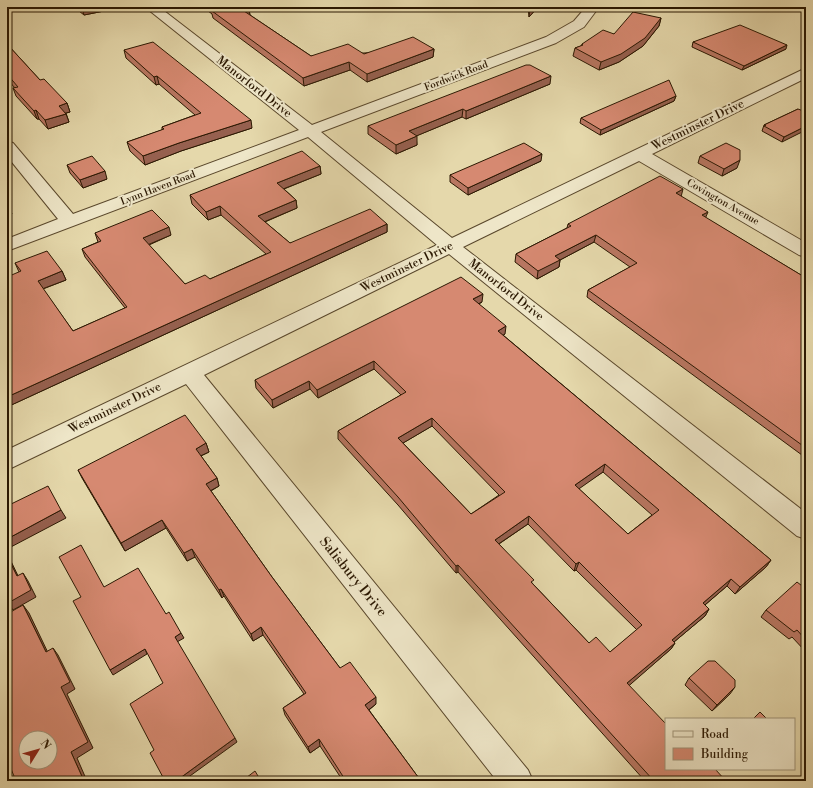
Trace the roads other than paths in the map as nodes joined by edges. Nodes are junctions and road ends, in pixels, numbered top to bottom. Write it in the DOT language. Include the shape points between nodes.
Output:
graph roads {
  1 [pos="151,7"];
  2 [pos="593,7"];
  3 [pos="806,80"];
  4 [pos="310,131"];
  5 [pos="7,146"];
  6 [pos="640,154"];
  7 [pos="69,221"];
  8 [pos="7,245"];
  9 [pos="450,246"];
  10 [pos="806,251"];
  11 [pos="188,372"];
  12 [pos="7,461"];
  13 [pos="806,528"];
  14 [pos="517,781"];
  1 -- 4 [label="street, Manorford Drive"];
  2 -- 4 [label="street, Fordwick Road" via="579,24 552,40"];
  3 -- 6 [label="street, Westminster Drive" via="788,81"];
  4 -- 7 [label="street, Lynn Haven Road"];
  4 -- 9 [label="street, Manorford Drive"];
  5 -- 7 [label="street"];
  6 -- 9 [label="street, Westminster Drive"];
  6 -- 10 [label="street, Covington Avenue"];
  7 -- 8 [label="street, Lynn Haven Road"];
  9 -- 11 [label="street, Westminster Drive"];
  9 -- 13 [label="street, Manorford Drive"];
  11 -- 12 [label="street, Westminster Drive"];
  11 -- 14 [label="street, Salisbury Drive"];
}
